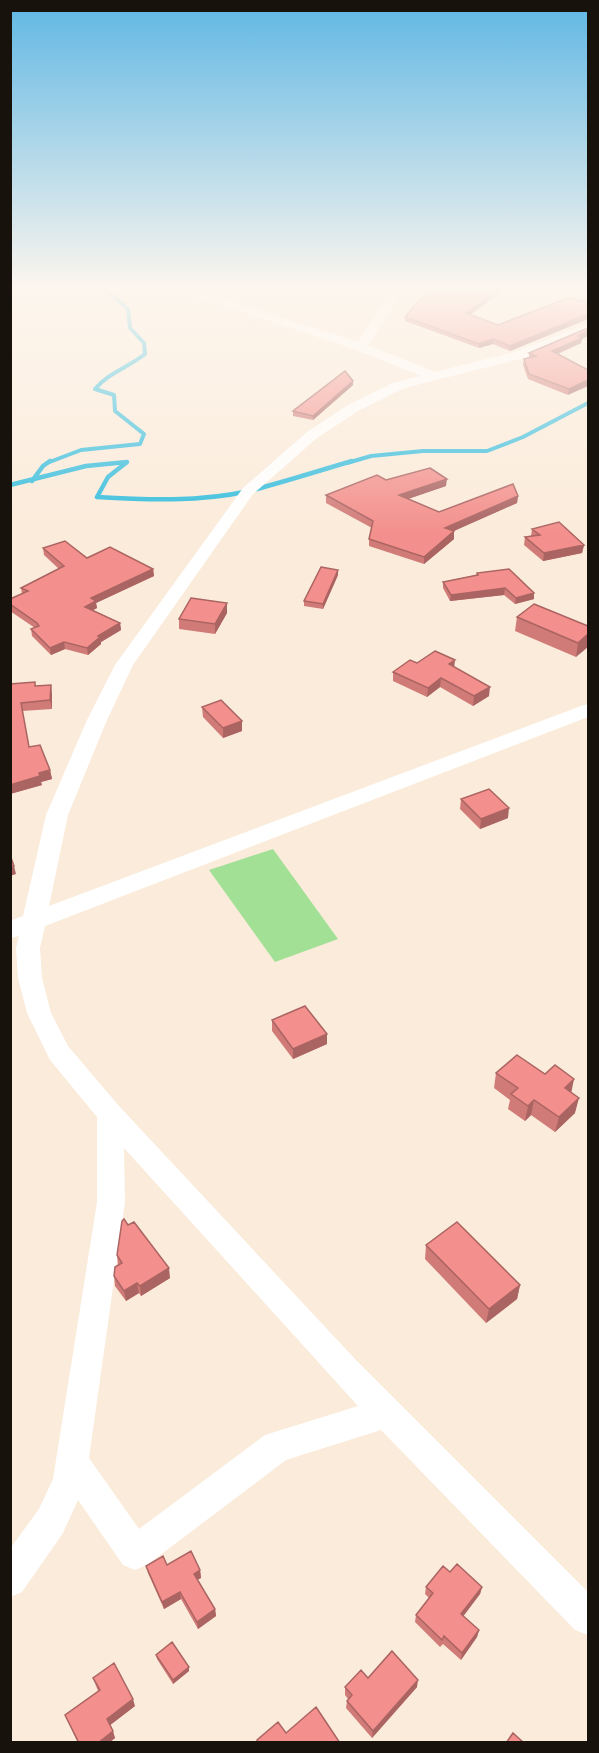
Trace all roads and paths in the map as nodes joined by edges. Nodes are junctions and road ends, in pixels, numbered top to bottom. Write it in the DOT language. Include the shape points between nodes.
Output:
graph roads {
  1 [pos="421,371"];
  2 [pos="455,371"];
  3 [pos="434,376"];
  4 [pos="588,710"];
  5 [pos="23,925"];
  6 [pos="110,1114"];
  7 [pos="386,1413"];
  8 [pos="72,1462"];
  9 [pos="10,1580"];
  10 [pos="588,1617"];
  1 -- 3 [label="street"];
  2 -- 3 [label="street"];
  3 -- 5 [label="street" via="400,385 353,408 312,435 248,490 124,665 57,814"];
  4 -- 5 [label="street"];
  5 -- 6 [label="street" via="39,1013 59,1053"];
  6 -- 7 [label="street"];
  6 -- 8 [label="street" via="111,1202"];
  7 -- 8 [label="street" via="277,1447 135,1553"];
  7 -- 10 [label="street"];
  8 -- 9 [label="street" via="69,1481 51,1521"];
}
